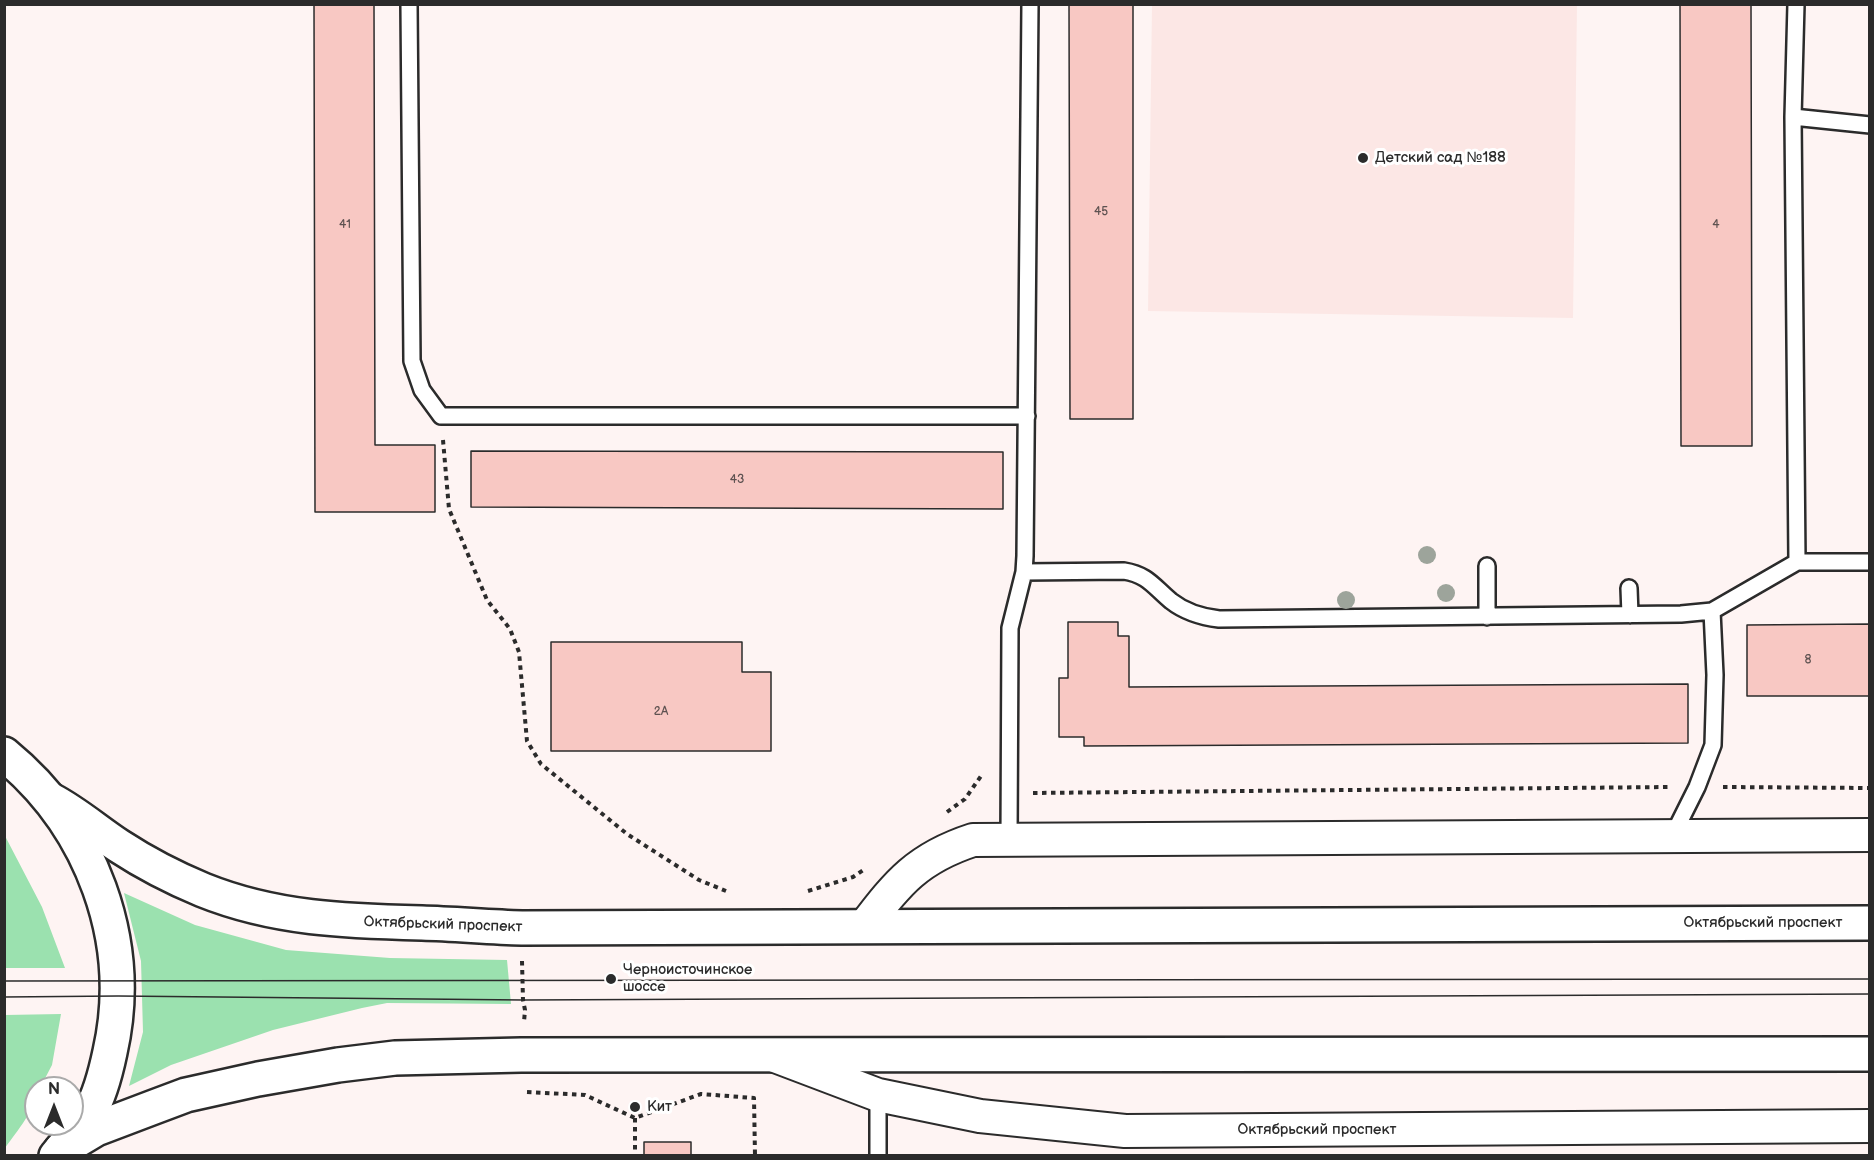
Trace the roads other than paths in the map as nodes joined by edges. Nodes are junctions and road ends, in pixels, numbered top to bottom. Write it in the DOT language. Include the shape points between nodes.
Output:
graph roads {
  1 [pos="409,4"];
  2 [pos="1030,4"];
  3 [pos="1796,4"];
  4 [pos="1793,117"];
  5 [pos="1869,125"];
  6 [pos="1027,416"];
  7 [pos="1797,562"];
  8 [pos="1869,562"];
  9 [pos="1487,566"];
  10 [pos="1024,572"];
  11 [pos="1629,588"];
  12 [pos="1712,611"];
  13 [pos="1630,615"];
  14 [pos="1487,617"];
  15 [pos="4,741"];
  16 [pos="15,763"];
  17 [pos="51,800"];
  18 [pos="1869,835"];
  19 [pos="1672,837"];
  20 [pos="1009,840"];
  21 [pos="1869,923"];
  22 [pos="864,927"];
  23 [pos="1869,1054"];
  24 [pos="774,1055"];
  25 [pos="878,1095"];
  26 [pos="1869,1126"];
  27 [pos="59,1153"];
  28 [pos="878,1155"];
  1 -- 6 [label="lane" via="412,361 422,390 441,416"];
  2 -- 6 [label="lane"];
  3 -- 4 [label="lane"];
  4 -- 5 [label="lane"];
  4 -- 7 [label="lane"];
  6 -- 10 [label="lane"];
  7 -- 8 [label="lane"];
  7 -- 12 [label="lane"];
  9 -- 14 [label="lane"];
  10 -- 14 [label="lane" via="1137,573 1171,601 1205,618"];
  10 -- 20 [label="lane" via="1010,628"];
  11 -- 13 [label="lane"];
  12 -- 13 [label="lane"];
  12 -- 19 [label="lane" via="1713,745"];
  13 -- 14 [label="lane"];
  15 -- 16 [label="main road"];
  16 -- 17 [label="main road"];
  17 -- 22 [label="main road, Октябрьский проспект" via="118,845 203,889 249,906 300,916 522,928"];
  17 -- 27 [label="main road" via="85,853 97,881 112,938 118,996 114,1033 101,1085 90,1111"];
  18 -- 19 [label="street"];
  19 -- 20 [label="street"];
  20 -- 22 [label="street" via="973,840 927,859 892,890"];
  21 -- 22 [label="main road, Октябрьский проспект"];
  23 -- 24 [label="main road, Октябрьский проспект"];
  24 -- 25 [label="street, Октябрьский проспект"];
  24 -- 27 [label="main road, Октябрьский проспект" via="521,1055 395,1058 338,1065 186,1095 96,1129"];
  25 -- 26 [label="street, Октябрьский проспект" via="980,1116 1125,1131"];
  25 -- 28 [label="lane"];
}
